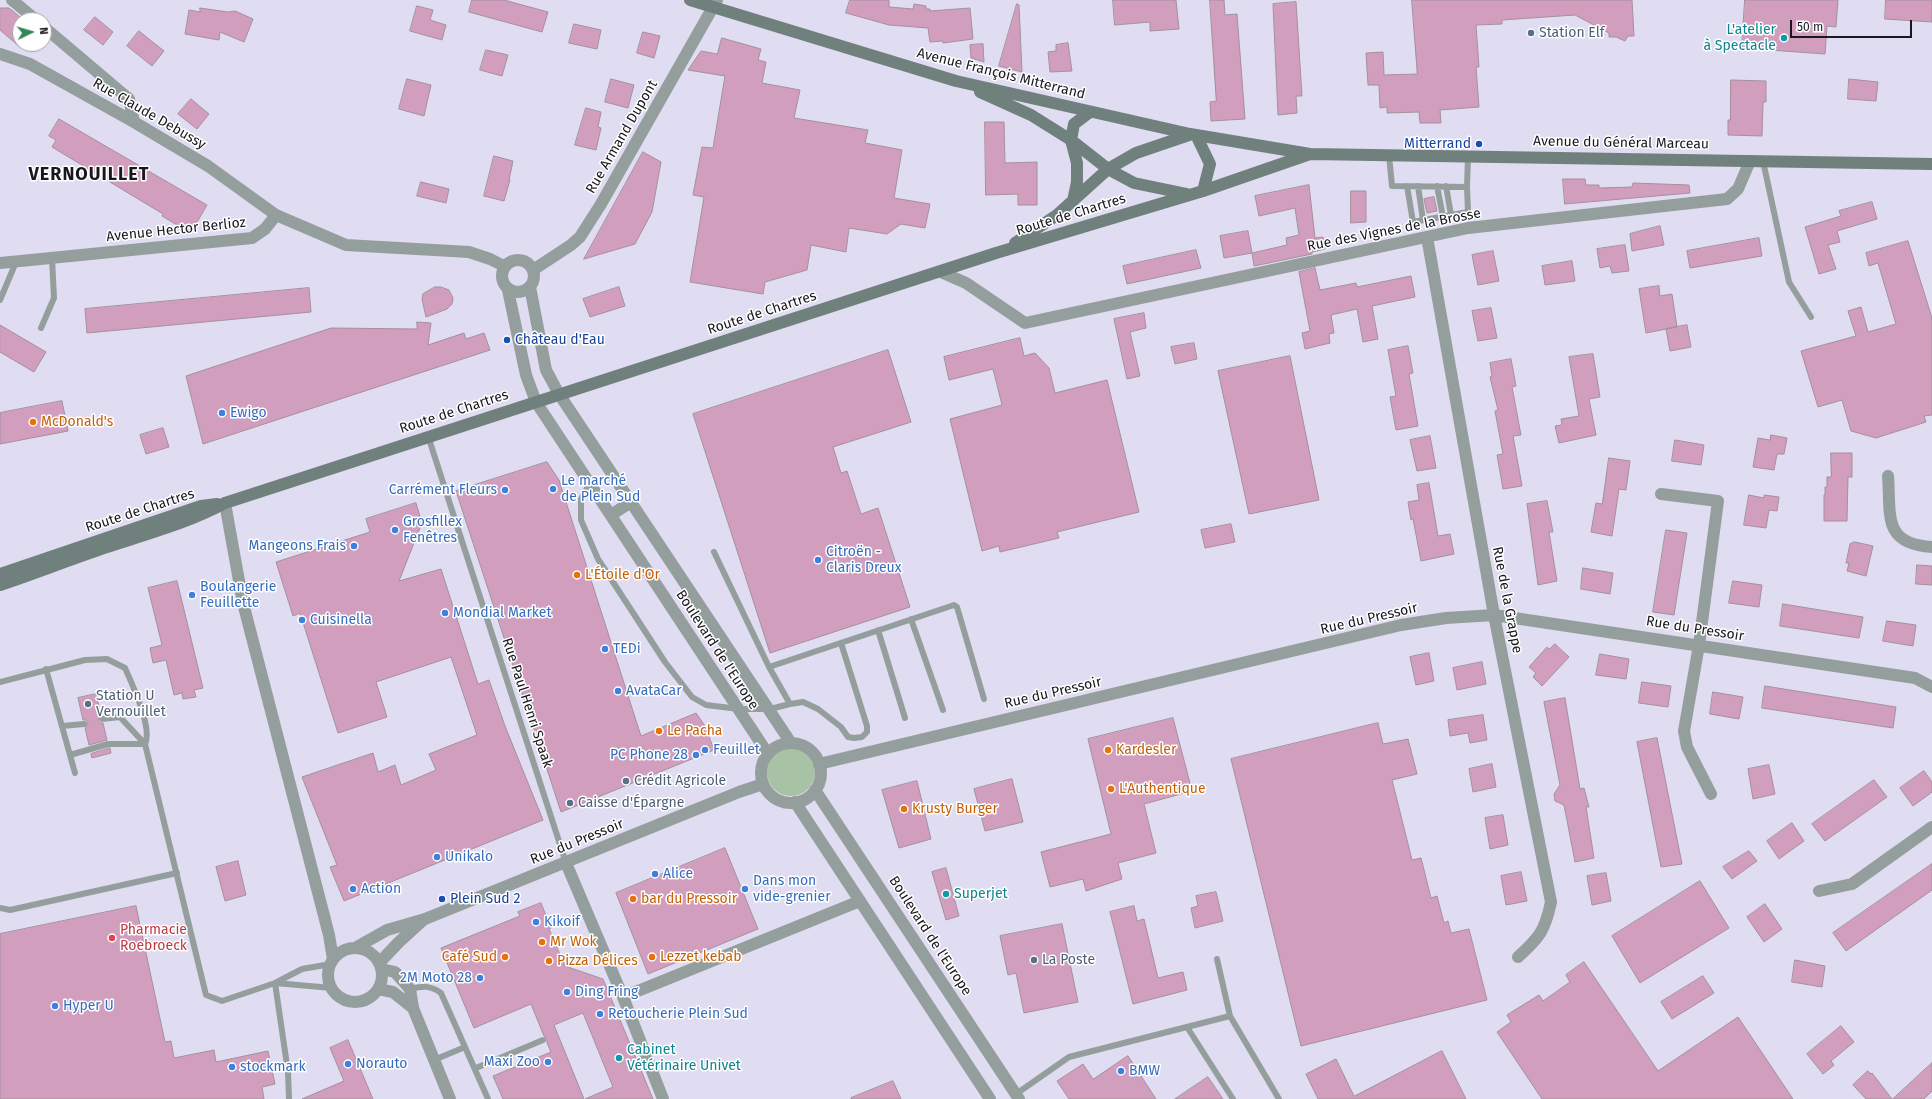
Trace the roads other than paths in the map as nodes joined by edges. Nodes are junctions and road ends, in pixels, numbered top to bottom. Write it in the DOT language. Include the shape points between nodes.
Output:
graph roads {
  1 [pos="12,0"];
  2 [pos="690,0"];
  3 [pos="715,3"];
  4 [pos="26,12"];
  5 [pos="52,34"];
  6 [pos="0,54"];
  7 [pos="956,81"];
  8 [pos="1090,112"];
  9 [pos="134,122"];
  10 [pos="1193,135"];
  11 [pos="1071,140"];
  12 [pos="1310,154"];
  13 [pos="1389,155"];
  14 [pos="1468,156"];
  15 [pos="1750,161"];
  16 [pos="1763,161"];
  17 [pos="1932,164"];
  18 [pos="1108,170"];
  19 [pos="1407,186"];
  20 [pos="1418,186"];
  21 [pos="1437,186"];
  22 [pos="1446,186"];
  23 [pos="1467,187"];
  24 [pos="1203,191"];
  25 [pos="1190,194"];
  26 [pos="1073,200"];
  27 [pos="276,215"];
  28 [pos="1451,215"];
  29 [pos="1443,217"];
  30 [pos="1423,220"];
  31 [pos="1427,236"];
  32 [pos="996,253"];
  33 [pos="52,258"];
  34 [pos="16,262"];
  35 [pos="0,263"];
  36 [pos="504,266"];
  37 [pos="533,270"];
  38 [pos="941,272"];
  39 [pos="530,287"];
  40 [pos="508,290"];
  41 [pos="0,300"];
  42 [pos="1811,318"];
  43 [pos="41,328"];
  44 [pos="559,394"];
  45 [pos="536,402"];
  46 [pos="428,436"];
  47 [pos="1888,476"];
  48 [pos="590,482"];
  49 [pos="1661,494"];
  50 [pos="631,502"];
  51 [pos="225,504"];
  52 [pos="611,515"];
  53 [pos="1932,547"];
  54 [pos="714,552"];
  55 [pos="68,555"];
  56 [pos="0,574"];
  57 [pos="0,585"];
  58 [pos="1494,615"];
  59 [pos="911,619"];
  60 [pos="878,630"];
  61 [pos="841,643"];
  62 [pos="1699,645"];
  63 [pos="769,667"];
  64 [pos="46,669"];
  65 [pos="0,682"];
  66 [pos="1932,687"];
  67 [pos="984,699"];
  68 [pos="790,704"];
  69 [pos="739,709"];
  70 [pos="770,709"];
  71 [pos="943,710"];
  72 [pos="905,718"];
  73 [pos="102,719"];
  74 [pos="84,724"];
  75 [pos="62,726"];
  76 [pos="791,743"];
  77 [pos="145,744"];
  78 [pos="768,754"];
  79 [pos="70,755"];
  80 [pos="819,764"];
  81 [pos="75,773"];
  82 [pos="763,784"];
  83 [pos="815,790"];
  84 [pos="1711,794"];
  85 [pos="796,802"];
  86 [pos="1932,827"];
  87 [pos="566,863"];
  88 [pos="177,872"];
  89 [pos="1819,891"];
  90 [pos="860,901"];
  91 [pos="0,908"];
  92 [pos="425,919"];
  93 [pos="329,935"];
  94 [pos="350,949"];
  95 [pos="1518,957"];
  96 [pos="1217,959"];
  97 [pos="332,961"];
  98 [pos="380,966"];
  99 [pos="275,983"];
  100 [pos="332,988"];
  101 [pos="378,989"];
  102 [pos="410,989"];
  103 [pos="623,997"];
  104 [pos="413,1008"];
  105 [pos="1230,1016"];
  106 [pos="1187,1027"];
  107 [pos="543,1040"];
  108 [pos="465,1046"];
  109 [pos="434,1060"];
  110 [pos="476,1068"];
  111 [pos="1018,1097"];
  112 [pos="289,1099"];
  113 [pos="450,1099"];
  114 [pos="488,1099"];
  115 [pos="663,1099"];
  116 [pos="990,1099"];
  117 [pos="1233,1099"];
  118 [pos="1279,1099"];
  1 -- 4 [label="street"];
  2 -- 3 [label="main road, Avenue François Mitterrand"];
  3 -- 7 [label="main road, Avenue François Mitterrand"];
  3 -- 37 [label="street, Rue Armand Dupont" via="580,237"];
  5 -- 9 [label="street" via="129,99"];
  6 -- 9 [label="street, Rue Claude Debussy" via="30,64"];
  7 -- 8 [label="main road, Avenue François Mitterrand"];
  7 -- 11 [label="main road" via="1032,115"];
  8 -- 10 [label="main road, Avenue François Mitterrand"];
  8 -- 11 [label="main road" via="1074,124"];
  9 -- 27 [label="street, Rue Claude Debussy" via="208,166"];
  10 -- 12 [label="main road, Avenue François Mitterrand"];
  10 -- 18 [label="main road" via="1136,153"];
  10 -- 24 [label="main road" via="1210,164"];
  11 -- 18 [label="main road"];
  11 -- 26 [label="main road" via="1077,163 1077,182"];
  12 -- 13 [label="main road, Avenue du Général Marceau"];
  12 -- 24 [label="main road, Route de Chartres"];
  13 -- 14 [label="main road, Avenue du Général Marceau"];
  13 -- 19 [label="lane" via="1392,186"];
  14 -- 15 [label="main road, Avenue du Général Marceau"];
  14 -- 23 [label="lane"];
  15 -- 16 [label="main road, Avenue du Général Marceau"];
  15 -- 31 [label="street, Rue des Vignes de la Brosse" via="1738,189 1727,199 1468,228"];
  16 -- 17 [label="main road, Avenue du Général Marceau"];
  16 -- 42 [label="lane" via="1789,282"];
  18 -- 25 [label="main road" via="1134,182"];
  18 -- 26 [label="main road"];
  19 -- 20 [label="lane"];
  19 -- 30 [label="lane" via="1413,222"];
  20 -- 21 [label="lane"];
  20 -- 30 [label="lane"];
  21 -- 22 [label="lane"];
  21 -- 29 [label="lane"];
  22 -- 23 [label="lane"];
  22 -- 28 [label="lane"];
  23 -- 28 [label="lane" via="1468,212"];
  24 -- 25 [label="main road, Route de Chartres"];
  25 -- 32 [label="main road, Route de Chartres"];
  26 -- 32 [label="main road" via="1044,225"];
  27 -- 33 [label="street, Avenue Hector Berlioz" via="265,229 252,238"];
  27 -- 36 [label="street" via="346,245 469,252 490,258"];
  28 -- 29 [label="lane"];
  29 -- 30 [label="lane"];
  31 -- 38 [label="street, Rue des Vignes de la Brosse" via="1026,323 966,283"];
  31 -- 58 [label="street, Rue de la Grappe"];
  32 -- 38 [label="main road, Route de Chartres"];
  33 -- 34 [label="street, Avenue Hector Berlioz"];
  33 -- 43 [label="lane" via="54,298"];
  34 -- 35 [label="street, Avenue Hector Berlioz"];
  34 -- 41 [label="lane"];
  36 -- 37 [label="street" via="513,260 522,260"];
  36 -- 40 [label="street" via="501,276"];
  37 -- 39 [label="street" via="533,282"];
  38 -- 44 [label="main road, Route de Chartres"];
  39 -- 40 [label="street" via="517,293"];
  39 -- 44 [label="street" via="546,370"];
  40 -- 45 [label="street" via="526,375"];
  44 -- 45 [label="main road, Route de Chartres"];
  44 -- 50 [label="street, Boulevard de l'Europe"];
  45 -- 46 [label="main road, Route de Chartres"];
  45 -- 48 [label="street, Boulevard de l'Europe"];
  46 -- 51 [label="main road, Route de Chartres"];
  46 -- 87 [label="lane, Rue Paul Henri Spaak"];
  47 -- 53 [label="street" via="1891,525 1899,538 1917,546"];
  48 -- 52 [label="street, Boulevard de l'Europe"];
  48 -- 69 [label="lane" via="581,498 581,520 598,558 665,662 692,697 706,705"];
  49 -- 62 [label="street" via="1718,501"];
  50 -- 52 [label="street"];
  50 -- 70 [label="street, Boulevard de l'Europe"];
  51 -- 55 [label="main road, Route de Chartres" via="202,516"];
  51 -- 93 [label="street" via="243,603"];
  52 -- 69 [label="street, Boulevard de l'Europe"];
  54 -- 63 [label="lane"];
  55 -- 56 [label="main road, Route de Chartres"];
  55 -- 57 [label="main road, Route de Chartres" via="23,579"];
  58 -- 62 [label="street, Rue du Pressoir"];
  58 -- 80 [label="street, Rue du Pressoir" via="1446,618 1402,626"];
  58 -- 95 [label="street, Rue de la Grappe" via="1551,902 1547,922 1537,940"];
  59 -- 60 [label="lane"];
  59 -- 67 [label="lane" via="951,605 957,607"];
  59 -- 71 [label="lane"];
  60 -- 61 [label="lane"];
  60 -- 72 [label="lane"];
  61 -- 63 [label="lane"];
  61 -- 68 [label="lane" via="867,732 862,737 848,736 841,727 818,709 803,702"];
  62 -- 66 [label="street, Rue du Pressoir" via="1915,678"];
  62 -- 84 [label="street" via="1684,731 1687,747"];
  63 -- 68 [label="lane"];
  64 -- 65 [label="lane"];
  64 -- 75 [label="lane"];
  64 -- 77 [label="lane" via="85,660 107,660 125,668 141,706 148,739"];
  68 -- 70 [label="lane"];
  69 -- 70 [label="lane"];
  69 -- 78 [label="street, Boulevard de l'Europe"];
  70 -- 76 [label="street, Boulevard de l'Europe"];
  73 -- 77 [label="lane" via="120,717"];
  74 -- 75 [label="lane"];
  75 -- 79 [label="lane"];
  76 -- 78 [label="street" via="774,748"];
  76 -- 80 [label="street" via="800,744 808,749 815,755"];
  77 -- 79 [label="lane" via="108,744"];
  77 -- 88 [label="lane"];
  78 -- 82 [label="street" via="761,768"];
  79 -- 81 [label="lane"];
  80 -- 83 [label="street" via="820,773"];
  82 -- 85 [label="street" via="768,793 776,799"];
  82 -- 87 [label="street, Rue du Pressoir"];
  83 -- 85 [label="street" via="810,796"];
  83 -- 111 [label="street, Boulevard de l'Europe"];
  85 -- 90 [label="street"];
  86 -- 89 [label="street" via="1852,884"];
  87 -- 92 [label="street, Rue du Pressoir"];
  87 -- 103 [label="street"];
  88 -- 91 [label="lane" via="10,910"];
  88 -- 99 [label="lane" via="206,995 222,1001"];
  90 -- 103 [label="street"];
  90 -- 116 [label="street"];
  92 -- 94 [label="street, Rue du Pressoir" via="387,930"];
  92 -- 98 [label="street, Rue du Pressoir" via="399,942"];
  93 -- 94 [label="street"];
  93 -- 97 [label="street"];
  94 -- 97 [label="street"];
  94 -- 98 [label="street" via="372,954"];
  96 -- 105 [label="lane"];
  97 -- 99 [label="lane" via="302,969"];
  97 -- 100 [label="street" via="328,976"];
  98 -- 101 [label="street" via="382,976"];
  98 -- 102 [label="street" via="395,972"];
  99 -- 100 [label="lane"];
  99 -- 112 [label="lane" via="288,1072"];
  100 -- 101 [label="street" via="348,1001 365,1000"];
  101 -- 104 [label="street" via="394,992"];
  102 -- 104 [label="street"];
  102 -- 108 [label="lane" via="424,986 441,993"];
  103 -- 115 [label="street"];
  104 -- 109 [label="street"];
  105 -- 106 [label="lane"];
  105 -- 118 [label="lane"];
  106 -- 111 [label="lane" via="1069,1057"];
  106 -- 117 [label="lane"];
  107 -- 110 [label="lane"];
  108 -- 109 [label="lane"];
  108 -- 110 [label="lane"];
  109 -- 113 [label="street"];
  110 -- 114 [label="lane"];
}
